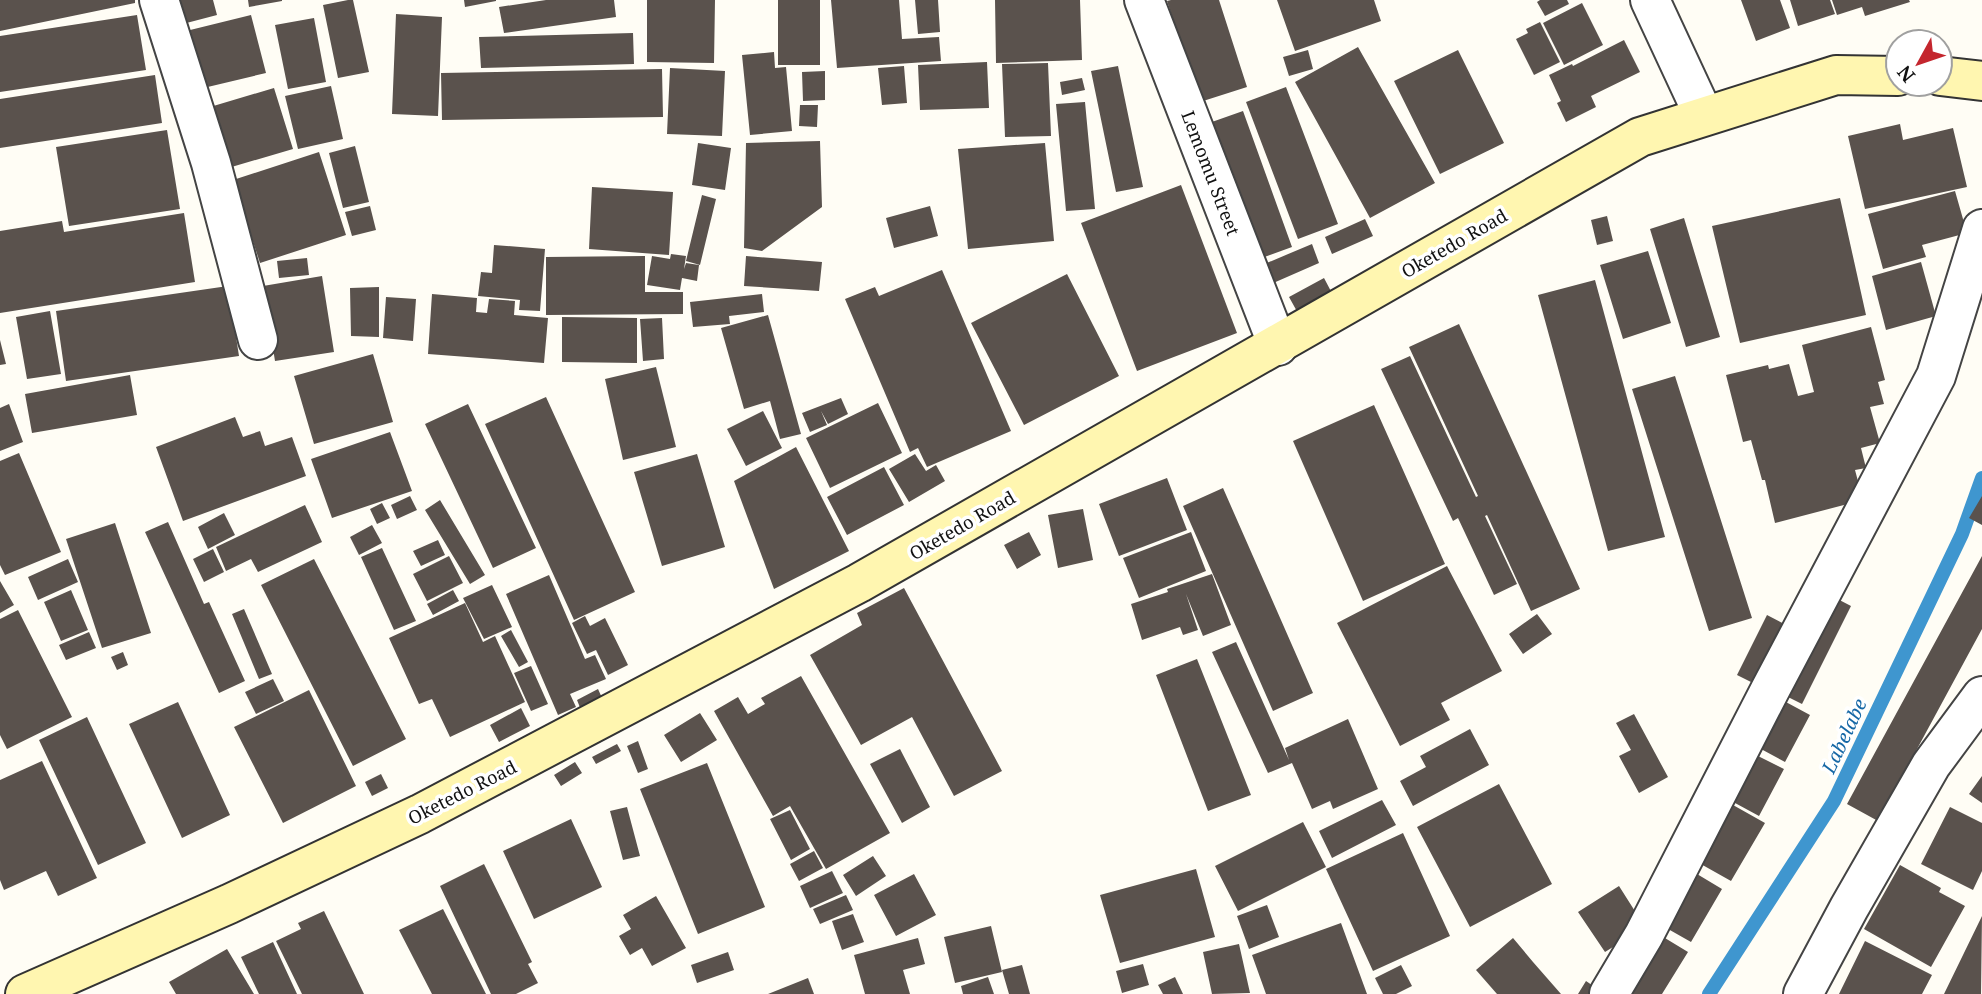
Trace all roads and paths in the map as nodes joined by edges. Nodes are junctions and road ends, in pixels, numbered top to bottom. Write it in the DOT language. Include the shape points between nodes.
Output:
graph roads {
  1 [pos="159,0"];
  2 [pos="1144,0"];
  3 [pos="1650,0"];
  4 [pos="1884,76"];
  5 [pos="1954,78"];
  6 [pos="1982,81"];
  7 [pos="1704,116"];
  8 [pos="1982,229"];
  9 [pos="258,340"];
  10 [pos="1278,346"];
  11 [pos="1982,696"];
  12 [pos="25,994"];
  13 [pos="1609,994"];
  14 [pos="1803,994"];
  1 -- 9 [label="street" via="211,163"];
  2 -- 10 [label="street, Lemomu Street"];
  3 -- 7 [label="street"];
  4 -- 7 [label="street, Oketedo Road" via="1836,75"];
  5 -- 6 [label="street"];
  7 -- 10 [label="street, Oketedo Road" via="1640,137"];
  8 -- 13 [label="street" via="1936,376"];
  10 -- 12 [label="street, Oketedo Road" via="859,583 421,814"];
  11 -- 14 [label="street" via="1931,765"];
}
